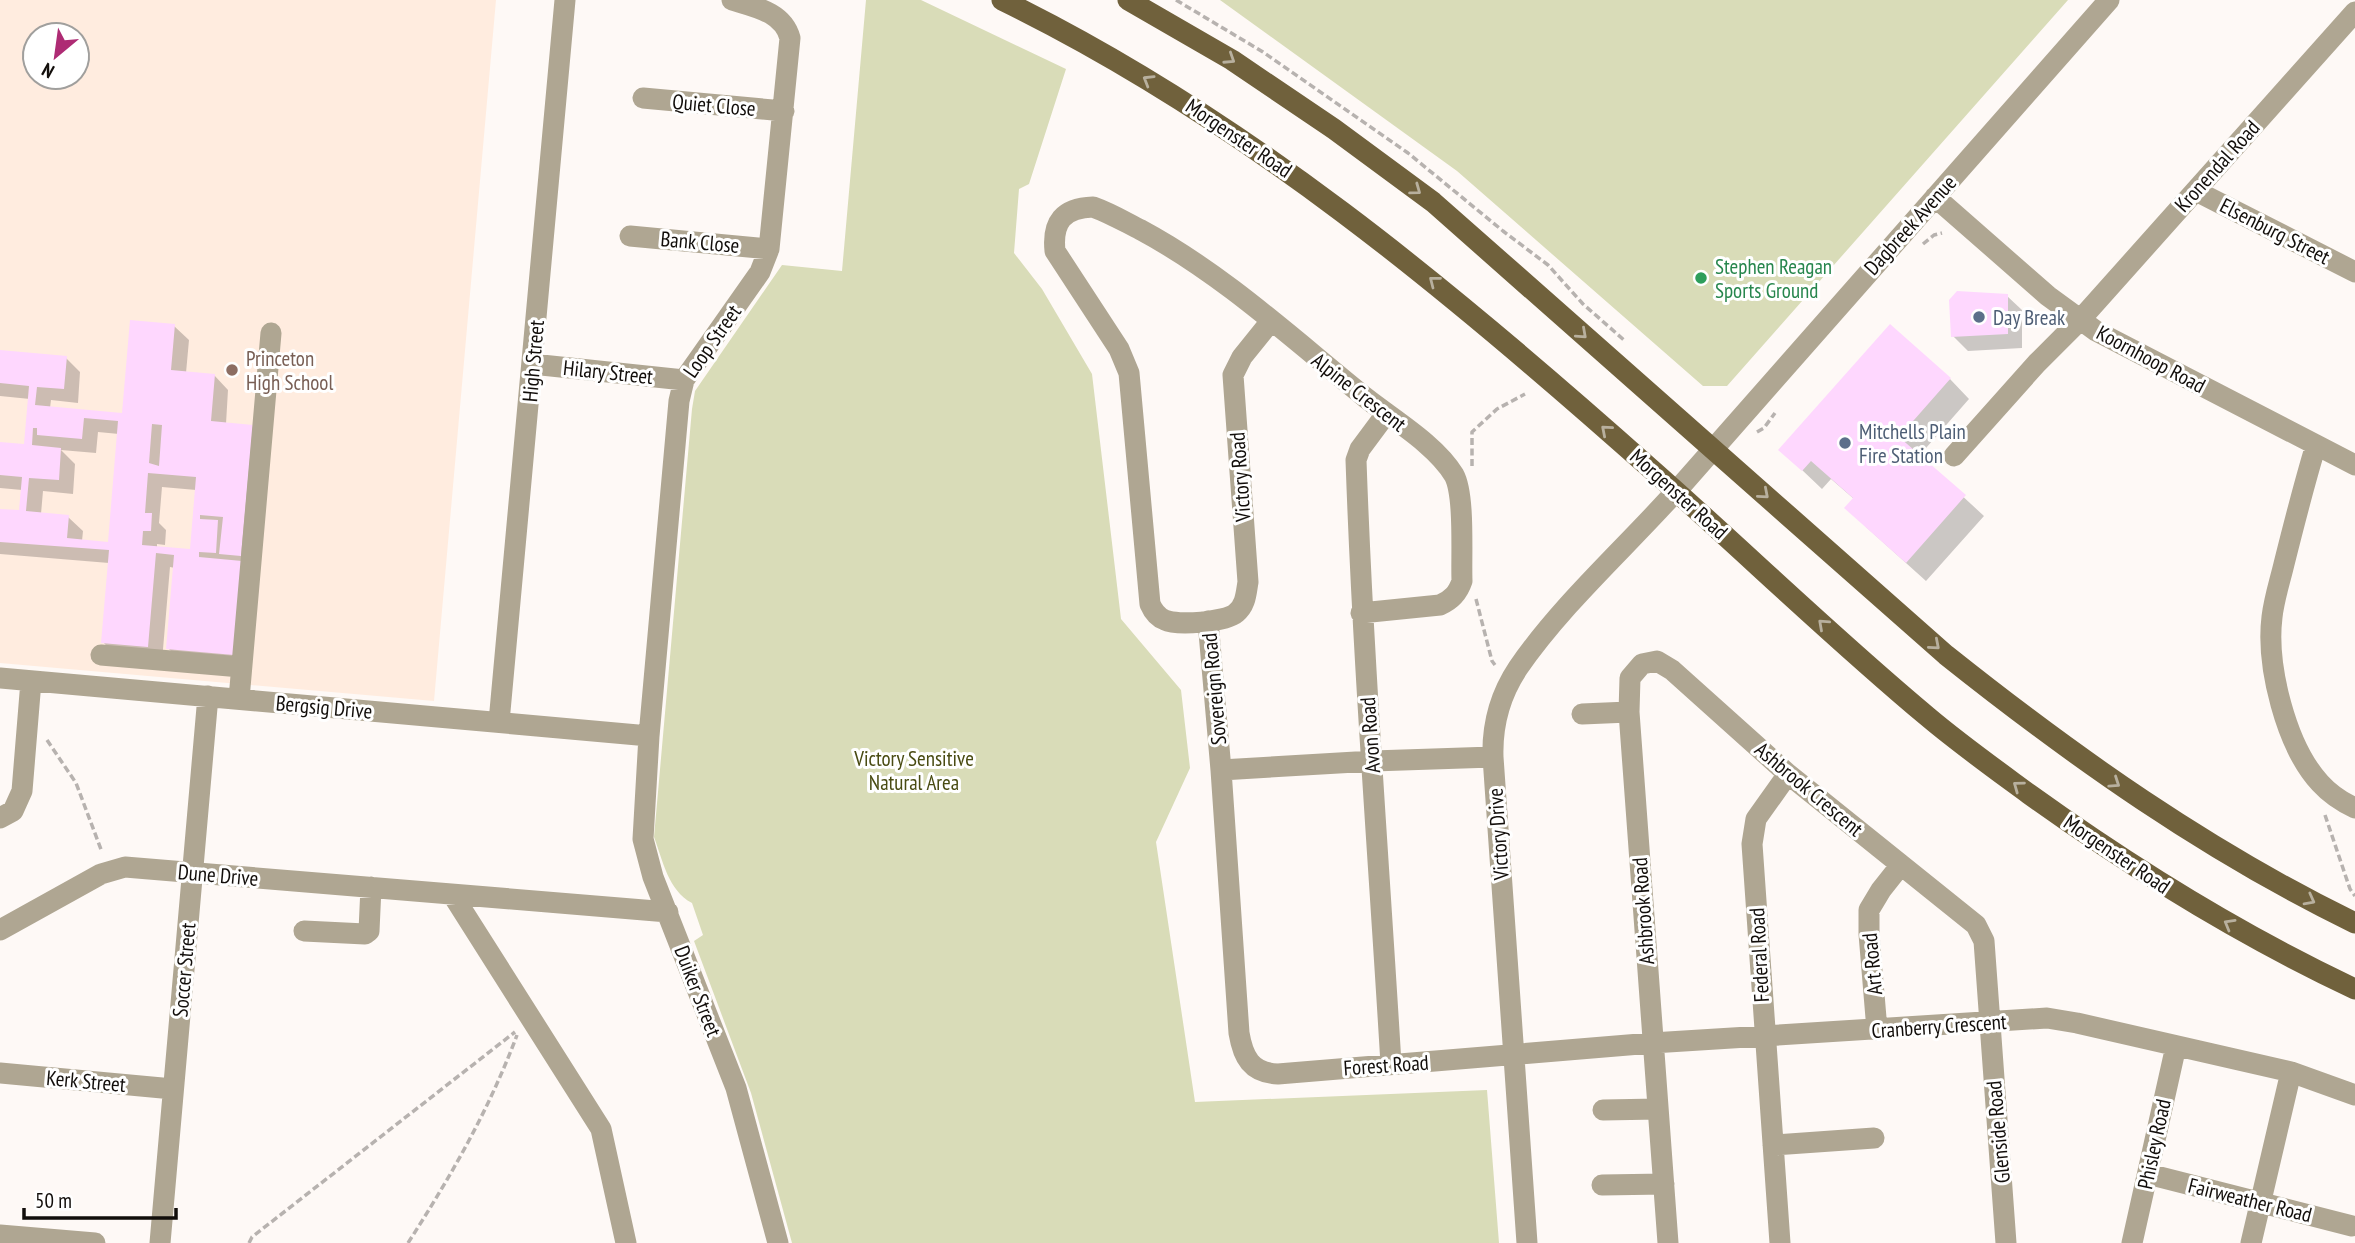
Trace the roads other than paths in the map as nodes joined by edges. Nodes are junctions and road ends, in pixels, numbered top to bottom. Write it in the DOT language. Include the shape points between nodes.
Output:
graph roads {
  1 [pos="565,0"];
  2 [pos="732,0"];
  3 [pos="1002,0"];
  4 [pos="1129,0"];
  5 [pos="2109,0"];
  6 [pos="2355,12"];
  7 [pos="643,98"];
  8 [pos="784,111"];
  9 [pos="2196,191"];
  10 [pos="1935,197"];
  11 [pos="1072,212"];
  12 [pos="630,236"];
  13 [pos="769,249"];
  14 [pos="2355,272"];
  15 [pos="2080,320"];
  16 [pos="1271,321"];
  17 [pos="271,333"];
  18 [pos="533,364"];
  19 [pos="684,380"];
  20 [pos="1386,414"];
  21 [pos="2316,444"];
  22 [pos="1712,450"];
  23 [pos="1954,456"];
  24 [pos="2352,456"];
  25 [pos="1676,491"];
  26 [pos="1361,613"];
  27 [pos="1208,621"];
  28 [pos="101,655"];
  29 [pos="241,667"];
  30 [pos="0,678"];
  31 [pos="31,681"];
  32 [pos="208,696"];
  33 [pos="239,699"];
  34 [pos="1629,712"];
  35 [pos="1582,714"];
  36 [pos="499,722"];
  37 [pos="649,736"];
  38 [pos="1493,757"];
  39 [pos="1373,761"];
  40 [pos="1221,771"];
  41 [pos="1788,774"];
  42 [pos="2355,808"];
  43 [pos="0,818"];
  44 [pos="1900,866"];
  45 [pos="193,873"];
  46 [pos="371,887"];
  47 [pos="452,894"];
  48 [pos="668,912"];
  49 [pos="2355,923"];
  50 [pos="0,930"];
  51 [pos="304,930"];
  52 [pos="2355,989"];
  53 [pos="1989,1022"];
  54 [pos="1877,1030"];
  55 [pos="1765,1037"];
  56 [pos="1652,1043"];
  57 [pos="2176,1046"];
  58 [pos="1514,1056"];
  59 [pos="1391,1065"];
  60 [pos="1258,1070"];
  61 [pos="2291,1072"];
  62 [pos="0,1073"];
  63 [pos="173,1089"];
  64 [pos="2355,1095"];
  65 [pos="1658,1109"];
  66 [pos="1603,1110"];
  67 [pos="1874,1138"];
  68 [pos="1773,1145"];
  69 [pos="2148,1174"];
  70 [pos="1664,1184"];
  71 [pos="1602,1185"];
  72 [pos="2261,1202"];
  73 [pos="2352,1226"];
  74 [pos="0,1235"];
  75 [pos="94,1243"];
  76 [pos="160,1243"];
  77 [pos="626,1243"];
  78 [pos="778,1243"];
  79 [pos="1527,1243"];
  80 [pos="1668,1243"];
  81 [pos="1780,1243"];
  82 [pos="2006,1243"];
  83 [pos="2132,1243"];
  84 [pos="2251,1243"];
  1 -- 18 [label="street, High Street"];
  2 -- 8 [label="street, Loop Street" via="777,17 788,29"];
  25 -- 3 [label="main road, Morgenster Road, one-way" via="1438,284 1304,182 1200,111"];
  4 -- 22 [label="main road, one-way" via="1267,83 1433,202"];
  5 -- 10 [label="street, Dagbreek Avenue"];
  6 -- 9 [label="street, Kronendal Road"];
  7 -- 8 [label="street, Quiet Close"];
  8 -- 13 [label="street, Loop Street"];
  9 -- 14 [label="street, Elsenburg Street"];
  9 -- 15 [label="street, Kronendal Road"];
  10 -- 15 [label="street, Koornhoop Road"];
  10 -- 22 [label="street, Dagbreek Avenue"];
  11 -- 16 [label="street, Alpine Crescent" via="1093,207 1151,236 1197,263"];
  11 -- 27 [label="street, Sovereign Road" via="1056,225 1055,251 1119,349 1129,373 1150,604 1158,616 1171,622"];
  12 -- 13 [label="street, Bank Close"];
  13 -- 19 [label="street, Loop Street" via="760,272"];
  15 -- 21 [label="street, Koornhoop Road"];
  15 -- 23 [label="street, Kronendal Road"];
  16 -- 20 [label="street, Alpine Crescent"];
  16 -- 27 [label="street, Victory Road" via="1233,375 1248,582 1245,600 1233,615"];
  17 -- 29 [label="street"];
  18 -- 19 [label="street, Hilary Street"];
  18 -- 36 [label="street, High Street"];
  19 -- 37 [label="street, Loop Street"];
  20 -- 26 [label="street, Avon Road" via="1356,460"];
  20 -- 26 [label="street, Alpine Crescent" via="1419,439 1455,477 1462,581 1451,600 1440,606"];
  21 -- 24 [label="street, Koornhoop Road"];
  21 -- 42 [label="street" via="2272,615 2271,646 2293,738 2307,766 2327,789"];
  22 -- 25 [label="street, Dagbreek Avenue"];
  22 -- 49 [label="main road, one-way" via="1946,655 2092,767 2238,860"];
  25 -- 38 [label="street, Victory Drive" via="1543,634 1517,669 1498,708"];
  52 -- 25 [label="main road, Morgenster Road, one-way" via="2182,897 1980,758"];
  26 -- 39 [label="street, Avon Road"];
  27 -- 40 [label="street, Sovereign Road"];
  28 -- 29 [label="street"];
  29 -- 33 [label="street"];
  30 -- 31 [label="street, Bergsig Drive"];
  31 -- 32 [label="street, Bergsig Drive"];
  31 -- 43 [label="street" via="22,791 13,811"];
  32 -- 33 [label="street, Bergsig Drive"];
  32 -- 45 [label="street, Soccer Street"];
  33 -- 36 [label="street, Bergsig Drive"];
  34 -- 35 [label="street"];
  34 -- 41 [label="street, Ashbrook Crescent" via="1630,678 1642,664 1657,661"];
  34 -- 56 [label="street, Ashbrook Road"];
  36 -- 37 [label="street, Bergsig Drive"];
  37 -- 48 [label="street, Duiker Street" via="643,839"];
  38 -- 39 [label="street"];
  38 -- 58 [label="street, Victory Drive"];
  39 -- 40 [label="street"];
  39 -- 59 [label="street, Avon Road"];
  40 -- 60 [label="street, Sovereign Road" via="1239,1033 1243,1053"];
  41 -- 44 [label="street, Ashbrook Crescent"];
  41 -- 55 [label="street, Federal Road" via="1765,804 1753,830"];
  44 -- 53 [label="street, Ashbrook Crescent" via="1976,925 1984,941"];
  44 -- 54 [label="street, Art Road" via="1869,910"];
  45 -- 46 [label="street, Dune Drive"];
  45 -- 50 [label="street, Dune Drive" via="125,867 107,871"];
  45 -- 63 [label="street, Soccer Street"];
  46 -- 47 [label="street, Dune Drive"];
  46 -- 51 [label="street" via="369,932"];
  47 -- 48 [label="street, Dune Drive"];
  47 -- 77 [label="street" via="601,1129"];
  48 -- 78 [label="street, Duiker Street" via="736,1088"];
  53 -- 54 [label="street, Cranberry Crescent"];
  53 -- 57 [label="street, Cranberry Crescent" via="2047,1018"];
  53 -- 82 [label="street, Glenside Road"];
  54 -- 55 [label="street, Cranberry Crescent"];
  55 -- 56 [label="street, Cranberry Crescent"];
  55 -- 68 [label="street, Federal Road"];
  56 -- 58 [label="street, Cranberry Crescent"];
  56 -- 65 [label="street, Ashbrook Road"];
  57 -- 61 [label="street, Cranberry Crescent"];
  57 -- 69 [label="street, Phisley Road"];
  58 -- 59 [label="street, Forest Road"];
  58 -- 79 [label="street, Victory Drive"];
  59 -- 60 [label="street, Forest Road" via="1278,1074"];
  61 -- 64 [label="street, Cranberry Crescent"];
  61 -- 72 [label="street"];
  62 -- 63 [label="street, Kerk Street"];
  63 -- 76 [label="street, Soccer Street"];
  65 -- 66 [label="street"];
  65 -- 70 [label="street, Ashbrook Road"];
  67 -- 68 [label="street"];
  68 -- 81 [label="street, Federal Road"];
  69 -- 72 [label="street, Fairweather Road"];
  69 -- 83 [label="street, Phisley Road"];
  70 -- 71 [label="street"];
  70 -- 80 [label="street, Ashbrook Road"];
  72 -- 73 [label="street, Fairweather Road"];
  72 -- 84 [label="street"];
  74 -- 75 [label="street"];
}
